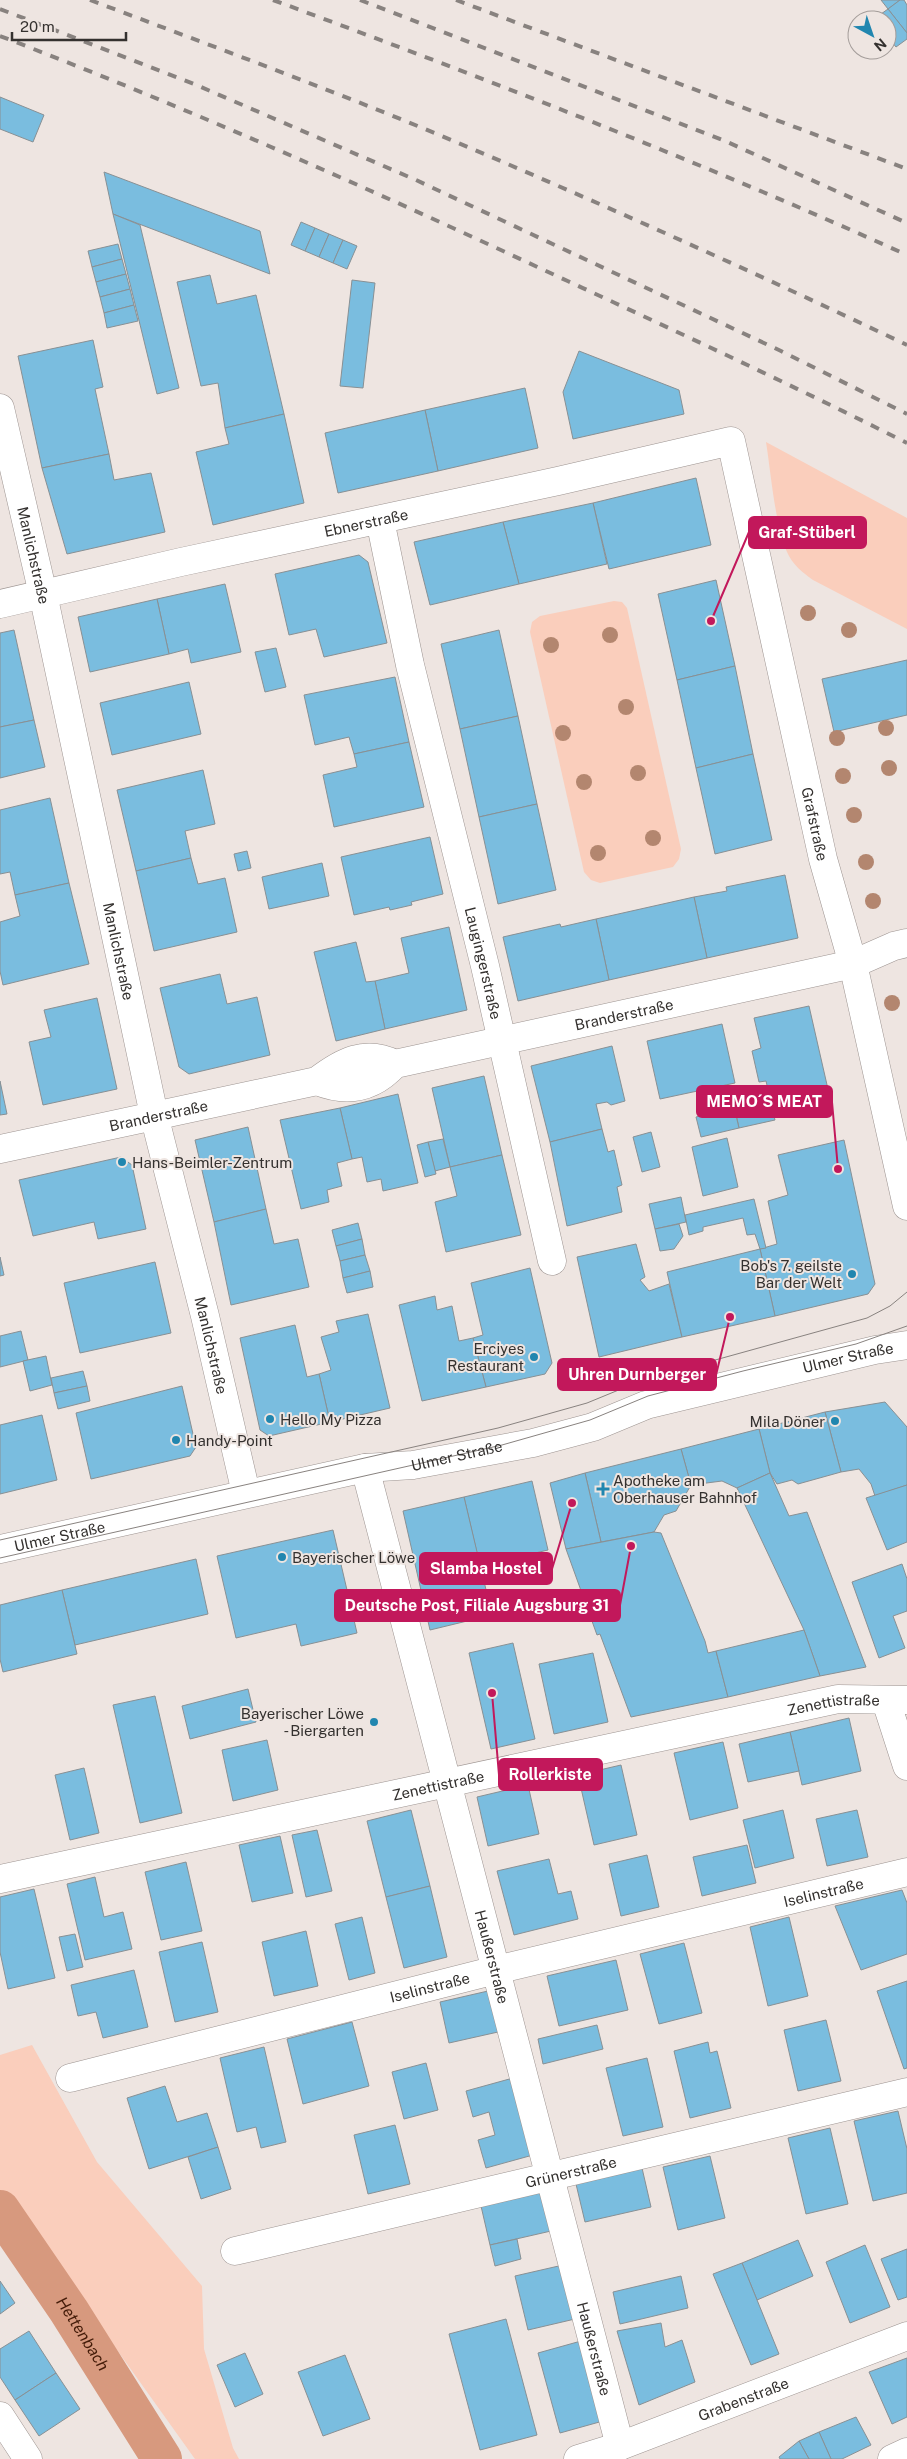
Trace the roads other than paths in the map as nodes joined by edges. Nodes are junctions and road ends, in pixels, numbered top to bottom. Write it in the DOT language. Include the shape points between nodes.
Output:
graph roads {
  1 [pos="0,408"];
  2 [pos="731,441"];
  3 [pos="380,520"];
  4 [pos="43,594"];
  5 [pos="0,604"];
  6 [pos="907,943"];
  7 [pos="853,964"];
  8 [pos="501,1040"];
  9 [pos="154,1115"];
  10 [pos="0,1149"];
  11 [pos="907,1206"];
  12 [pos="552,1261"];
  13 [pos="907,1344"];
  14 [pos="365,1468"];
  15 [pos="246,1494"];
  16 [pos="0,1549"];
  17 [pos="896,1700"];
  18 [pos="907,1766"];
  19 [pos="447,1782"];
  20 [pos="907,1872"];
  21 [pos="0,1879"];
  22 [pos="496,1970"];
  23 [pos="70,2078"];
  24 [pos="907,2092"];
  25 [pos="549,2175"];
  26 [pos="235,2251"];
  27 [pos="907,2336"];
  28 [pos="0,2416"];
  29 [pos="620,2446"];
  30 [pos="907,2452"];
  31 [pos="28,2459"];
  32 [pos="578,2459"];
  33 [pos="892,2459"];
  1 -- 4 [label="street, Manlichstraße"];
  2 -- 3 [label="street, Ebnerstraße"];
  2 -- 7 [label="street, Grafstraße" via="820,850"];
  3 -- 4 [label="street, Ebnerstraße"];
  3 -- 8 [label="street, Laugingerstraße" via="410,665"];
  4 -- 5 [label="street, Ebnerstraße"];
  4 -- 9 [label="street, Manlichstraße"];
  6 -- 7 [label="street, Branderstraße"];
  7 -- 8 [label="street, Branderstraße"];
  7 -- 11 [label="street, Grafstraße"];
  8 -- 9 [label="street, Branderstraße" via="395,1064 372,1083 349,1088 317,1080"];
  8 -- 12 [label="street, Laugingerstraße"];
  9 -- 10 [label="street, Branderstraße"];
  9 -- 15 [label="street, Manlichstraße" via="201,1298"];
  13 -- 14 [label="street, Ulmer Straße" via="646,1406 593,1427 533,1443 413,1465"];
  14 -- 15 [label="street, Ulmer Straße"];
  14 -- 19 [label="street, Haußerstraße"];
  15 -- 16 [label="street, Ulmer Straße"];
  17 -- 18 [label="street"];
  17 -- 19 [label="street, Zenettistraße" via="838,1699"];
  19 -- 21 [label="street, Zenettistraße"];
  19 -- 22 [label="street, Haußerstraße"];
  20 -- 22 [label="street, Iselinstraße"];
  22 -- 23 [label="street, Iselinstraße"];
  22 -- 25 [label="street, Haußerstraße"];
  24 -- 25 [label="street, Grünerstraße"];
  25 -- 26 [label="street, Grünerstraße"];
  25 -- 29 [label="street, Haußerstraße"];
  27 -- 29 [label="street, Grabenstraße"];
  28 -- 31 [label="street"];
  29 -- 32 [label="street, Grabenstraße"];
  30 -- 33 [label="street"];
}
